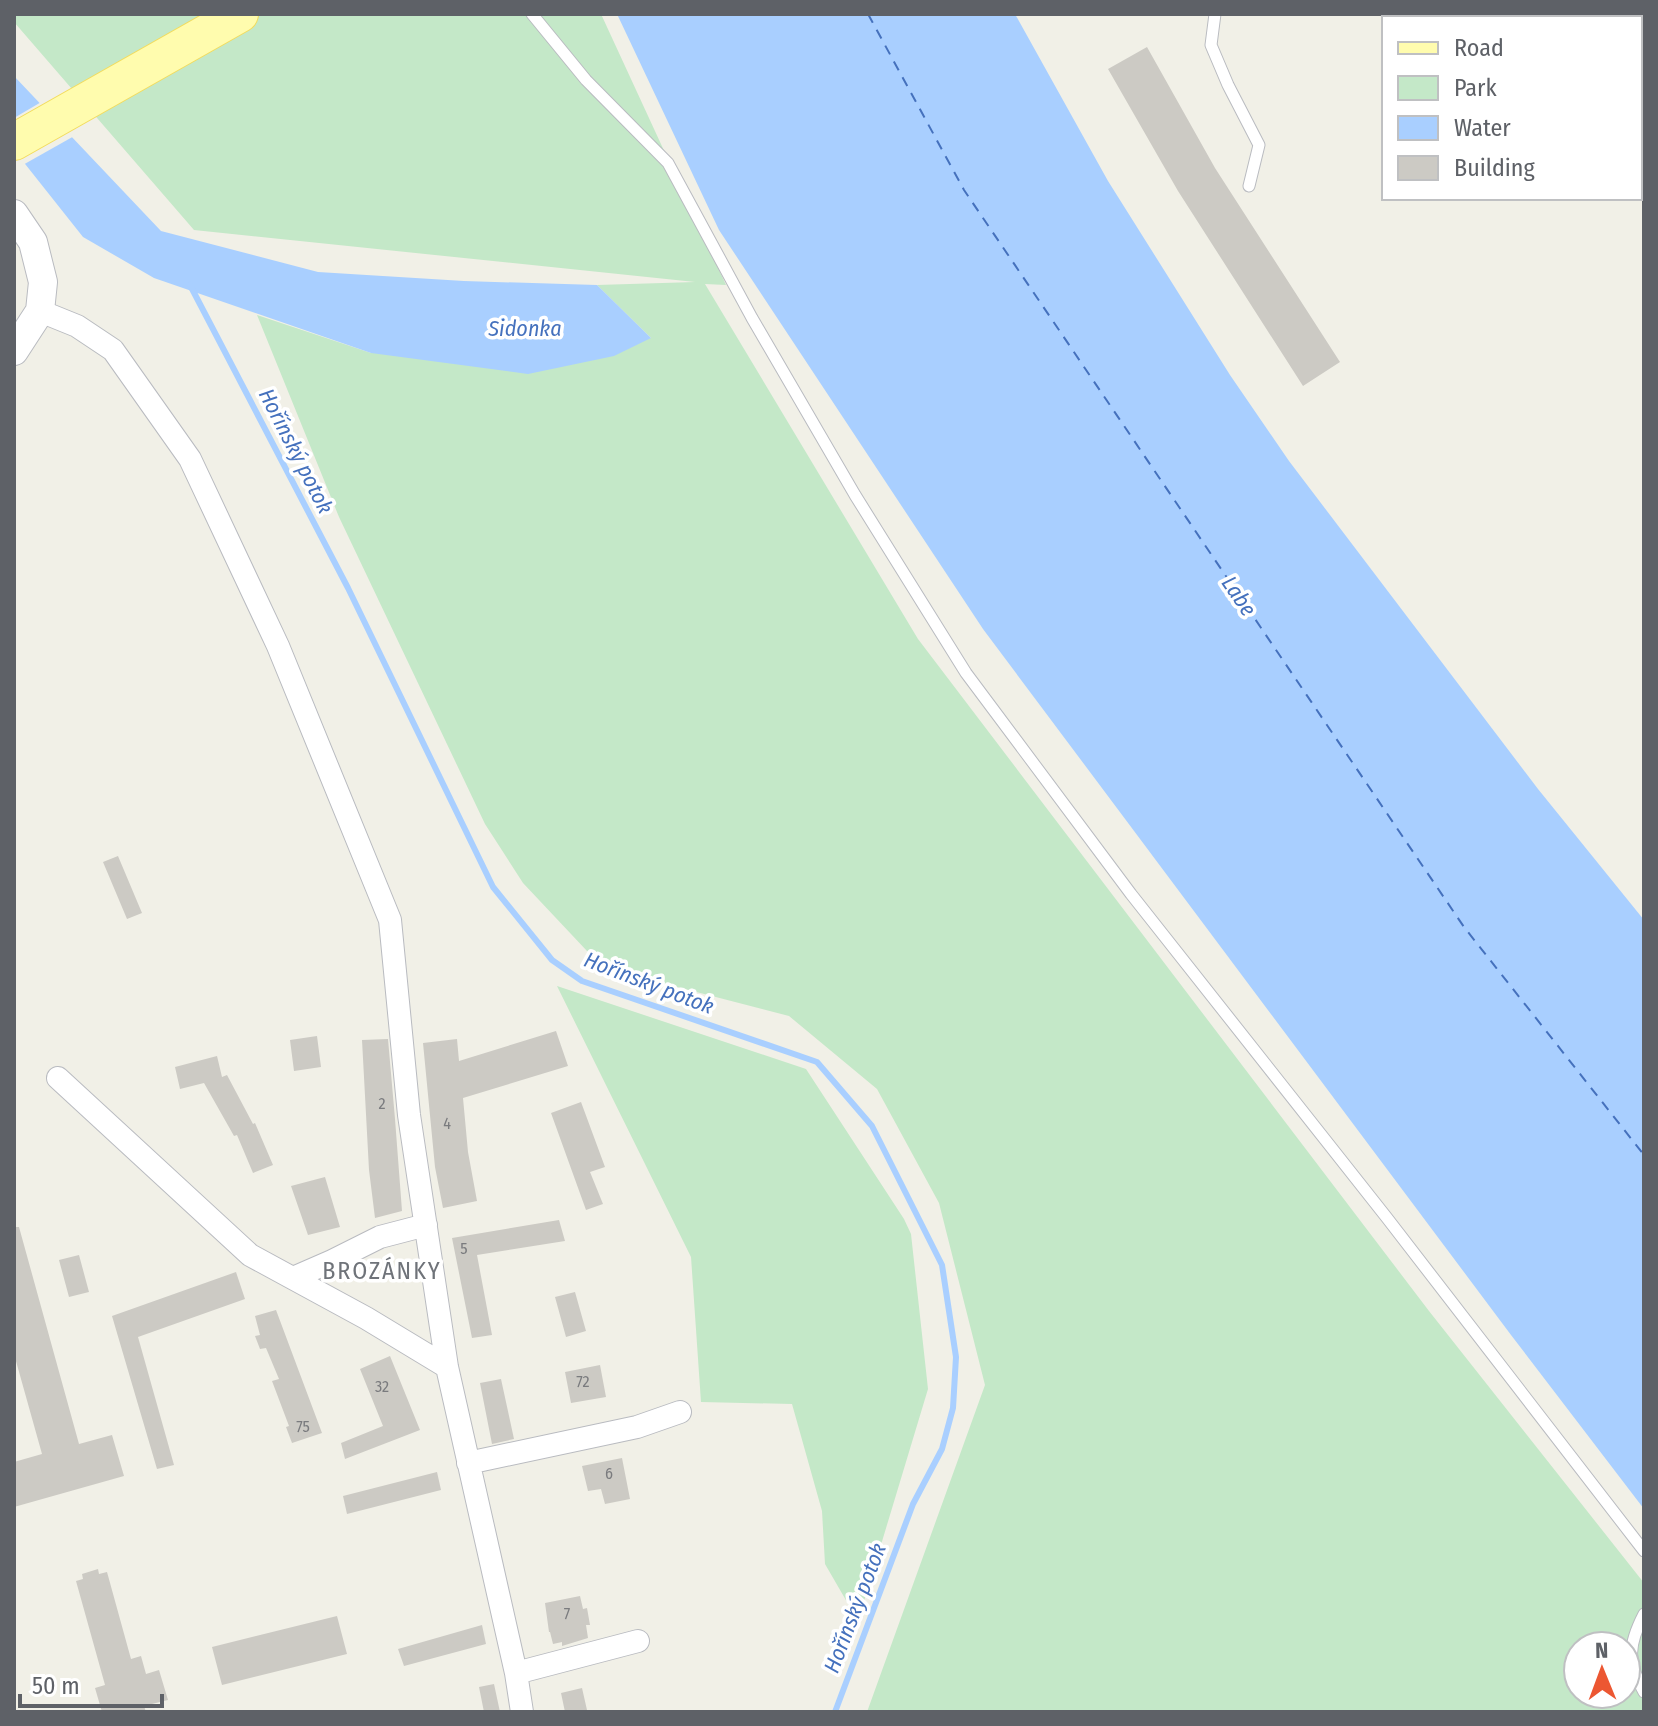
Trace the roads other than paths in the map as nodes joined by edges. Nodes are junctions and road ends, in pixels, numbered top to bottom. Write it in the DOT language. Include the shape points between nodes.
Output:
graph roads {
  1 [pos="240,14"];
  2 [pos="532,14"];
  3 [pos="1215,14"];
  4 [pos="14,142"];
  5 [pos="1249,186"];
  6 [pos="14,214"];
  7 [pos="40,311"];
  8 [pos="14,351"];
  9 [pos="58,1078"];
  10 [pos="426,1225"];
  11 [pos="293,1278"];
  12 [pos="447,1367"];
  13 [pos="680,1412"];
  14 [pos="468,1463"];
  15 [pos="1644,1551"];
  16 [pos="1644,1614"];
  17 [pos="638,1641"];
  18 [pos="516,1673"];
  19 [pos="1644,1692"];
  20 [pos="522,1712"];
  1 -- 4 [label="main road"];
  2 -- 15 [label="lane" via="586,80 668,163 855,495 966,673 1131,894"];
  3 -- 5 [label="lane" via="1211,45 1259,145"];
  6 -- 7 [label="street" via="33,242 43,282"];
  7 -- 8 [label="street"];
  7 -- 10 [label="street" via="77,326 113,350 190,459 278,646 390,920"];
  9 -- 11 [label="street" via="250,1255"];
  10 -- 11 [label="street" via="380,1237"];
  10 -- 12 [label="street"];
  11 -- 12 [label="street"];
  12 -- 14 [label="street"];
  13 -- 14 [label="street" via="637,1427"];
  14 -- 18 [label="street"];
  16 -- 19 [label="lane" via="1630,1655"];
  17 -- 18 [label="street"];
  18 -- 20 [label="street"];
}
